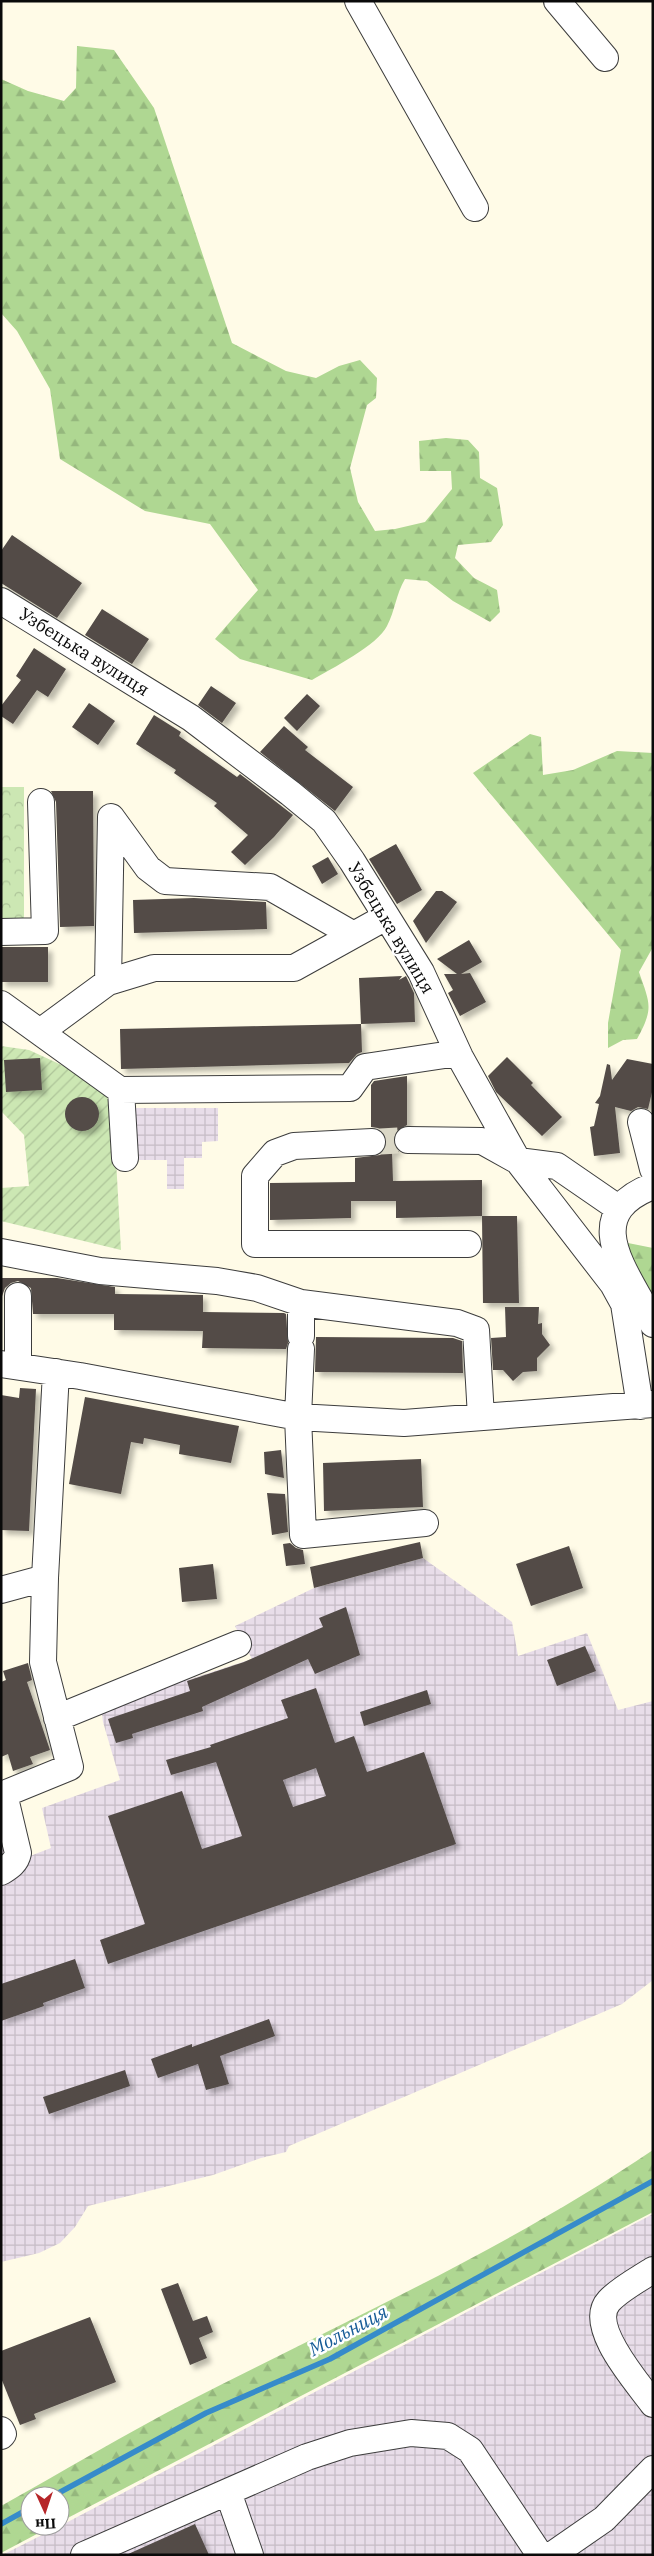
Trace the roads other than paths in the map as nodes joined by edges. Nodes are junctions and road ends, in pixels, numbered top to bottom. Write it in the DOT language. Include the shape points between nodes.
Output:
graph roads {
  1 [pos="358,1"];
  2 [pos="557,1"];
  3 [pos="605,58"];
  4 [pos="475,208"];
  5 [pos="1,601"];
  6 [pos="41,802"];
  7 [pos="386,917"];
  8 [pos="1,932"];
  9 [pos="352,934"];
  10 [pos="108,982"];
  11 [pos="1,1004"];
  12 [pos="40,1032"];
  13 [pos="458,1053"];
  14 [pos="121,1090"];
  15 [pos="640,1122"];
  16 [pos="408,1140"];
  17 [pos="372,1142"];
  18 [pos="125,1158"];
  19 [pos="518,1161"];
  20 [pos="653,1169"];
  21 [pos="648,1185"];
  22 [pos="618,1208"];
  23 [pos="468,1244"];
  24 [pos="9,1255"];
  25 [pos="301,1304"];
  26 [pos="653,1324"];
  27 [pos="10,1365"];
  28 [pos="56,1372"];
  29 [pos="646,1405"];
  30 [pos="298,1417"];
  31 [pos="481,1417"];
  32 [pos="425,1523"];
  33 [pos="45,1578"];
  34 [pos="3,1588"];
  35 [pos="238,1644"];
  36 [pos="57,1718"];
  37 [pos="3,1794"];
  38 [pos="1,1872"];
  39 [pos="653,2270"];
  40 [pos="645,2377"];
  41 [pos="653,2404"];
  42 [pos="1,2430"];
  43 [pos="1,2436"];
  44 [pos="653,2469"];
  45 [pos="228,2492"];
  46 [pos="84,2555"];
  47 [pos="250,2555"];
  48 [pos="540,2555"];
  49 [pos="552,2555"];
  1 -- 4 [label="street"];
  2 -- 3 [label="street"];
  5 -- 7 [label="street, Узбецька вулиця" via="190,718 290,793 324,821"];
  6 -- 8 [label="street" via="45,931"];
  7 -- 9 [label="street"];
  7 -- 13 [label="street, Узбецька вулиця" via="422,972"];
  9 -- 10 [label="street" via="294,968 154,968"];
  9 -- 10 [label="street" via="270,887 165,881 148,868 111,816"];
  10 -- 12 [label="street"];
  11 -- 12 [label="street"];
  12 -- 14 [label="street"];
  13 -- 14 [label="street" via="365,1067 350,1088"];
  13 -- 19 [label="street, Узбецька вулиця"];
  14 -- 18 [label="street"];
  15 -- 20 [label="street"];
  16 -- 19 [label="street" via="482,1141"];
  17 -- 23 [label="street" via="294,1146 275,1153 255,1176 255,1244"];
  19 -- 22 [label="street" via="557,1166"];
  19 -- 29 [label="street, Узбецька вулиця" via="613,1284 624,1304"];
  21 -- 22 [label="street"];
  22 -- 26 [label="street" via="611,1231 613,1246"];
  24 -- 25 [label="street" via="100,1271 217,1281 257,1288"];
  24 -- 27 [label="street" via="18,1290"];
  25 -- 30 [label="street"];
  25 -- 31 [label="street" via="429,1318 476,1330"];
  27 -- 28 [label="street"];
  28 -- 30 [label="street"];
  28 -- 33 [label="street"];
  29 -- 31 [label="street"];
  30 -- 31 [label="street" via="404,1423"];
  30 -- 32 [label="street" via="303,1534"];
  33 -- 34 [label="street"];
  33 -- 36 [label="street" via="43,1662"];
  35 -- 36 [label="street"];
  36 -- 37 [label="street" via="70,1767"];
  37 -- 38 [label="street" via="18,1853 10,1867"];
  39 -- 40 [label="street" via="608,2302 602,2318 610,2345"];
  40 -- 41 [label="street"];
  42 -- 43 [label="street"];
  44 -- 49 [label="street" via="604,2519"];
  45 -- 46 [label="street"];
  45 -- 47 [label="street"];
  45 -- 48 [label="street" via="307,2457 350,2443 411,2433 448,2436 470,2450"];
}
